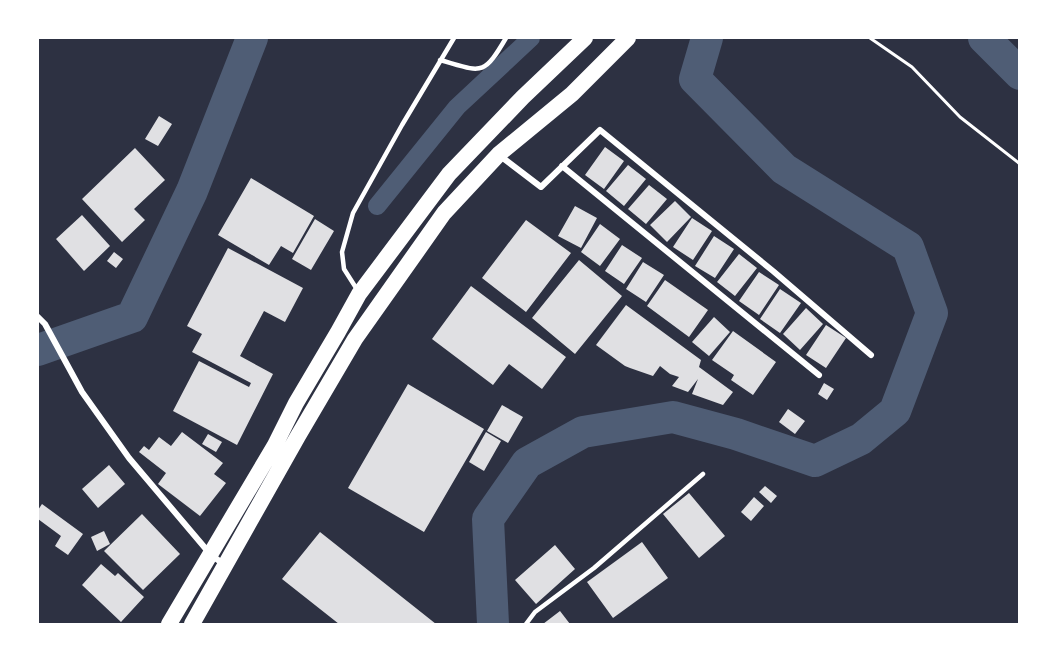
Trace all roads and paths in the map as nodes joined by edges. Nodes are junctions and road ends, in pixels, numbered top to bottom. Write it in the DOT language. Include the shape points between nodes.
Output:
graph roads {
  1 [pos="454,38"];
  2 [pos="506,38"];
  3 [pos="585,38"];
  4 [pos="628,38"];
  5 [pos="870,38"];
  6 [pos="440,60"];
  7 [pos="499,154"];
  8 [pos="1020,164"];
  9 [pos="562,166"];
  10 [pos="359,294"];
  11 [pos="38,317"];
  12 [pos="871,355"];
  13 [pos="819,375"];
  14 [pos="703,474"];
  15 [pos="211,555"];
  16 [pos="225,565"];
  17 [pos="169,624"];
  18 [pos="192,624"];
  19 [pos="526,624"];
  1 -- 6 [label="lane"];
  2 -- 6 [label="lane" via="492,61 480,69"];
  3 -- 10 [label="highway" via="449,174"];
  4 -- 7 [label="highway" via="572,94"];
  5 -- 8 [label="path" via="912,67 960,117"];
  6 -- 10 [label="lane" via="353,213 342,252 344,269"];
  7 -- 9 [label="street" via="541,187"];
  7 -- 16 [label="highway" via="444,213 355,339"];
  9 -- 12 [label="street" via="600,130"];
  9 -- 13 [label="street"];
  10 -- 15 [label="highway"];
  11 -- 15 [label="street" via="82,392 129,458"];
  14 -- 19 [label="lane" via="594,568 535,612"];
  15 -- 16 [label="street"];
  15 -- 17 [label="highway"];
  16 -- 18 [label="highway"];
}
